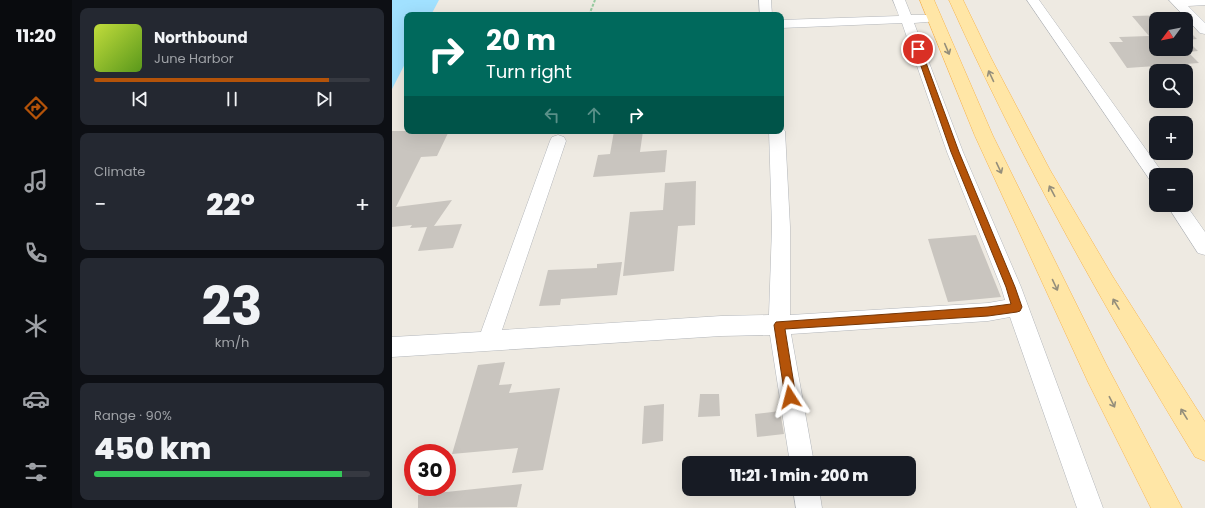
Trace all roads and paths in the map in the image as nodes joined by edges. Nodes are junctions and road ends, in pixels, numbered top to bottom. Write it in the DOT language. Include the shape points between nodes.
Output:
graph roads {
  1 [pos="595,0"];
  2 [pos="764,0"];
  3 [pos="898,0"];
  4 [pos="956,0"];
  5 [pos="1033,0"];
  6 [pos="1176,1"];
  7 [pos="1205,1"];
  8 [pos="930,9"];
  9 [pos="590,12"];
  10 [pos="766,12"];
  11 [pos="907,20"];
  12 [pos="784,24"];
  13 [pos="1205,30"];
  14 [pos="777,134"];
  15 [pos="558,141"];
  16 [pos="1150,168"];
  17 [pos="1181,212"];
  18 [pos="1205,246"];
  19 [pos="1017,307"];
  20 [pos="779,325"];
  21 [pos="488,341"];
  22 [pos="392,347"];
  23 [pos="1205,448"];
  24 [pos="801,456"];
  25 [pos="807,496"];
  26 [pos="809,508"];
  27 [pos="1090,508"];
  28 [pos="1167,508"];
  1 -- 9 [label="path"];
  2 -- 10 [label="street"];
  3 -- 11 [label="street"];
  23 -- 4 [label="main road, one-way" via="1082,247 998,92"];
  5 -- 16 [label="street"];
  6 -- 7 [label="street"];
  6 -- 13 [label="street"];
  8 -- 11 [label="street"];
  8 -- 28 [label="main road, one-way" via="991,150 1097,373"];
  11 -- 12 [label="street"];
  11 -- 19 [label="street" via="955,152"];
  14 -- 20 [label="street" via="781,227"];
  15 -- 21 [label="street"];
  17 -- 18 [label="street"];
  19 -- 20 [label="street" via="988,312"];
  19 -- 27 [label="street"];
  20 -- 21 [label="street" via="721,326"];
  20 -- 24 [label="street"];
  21 -- 22 [label="street"];
  25 -- 26 [label="street"];
}
